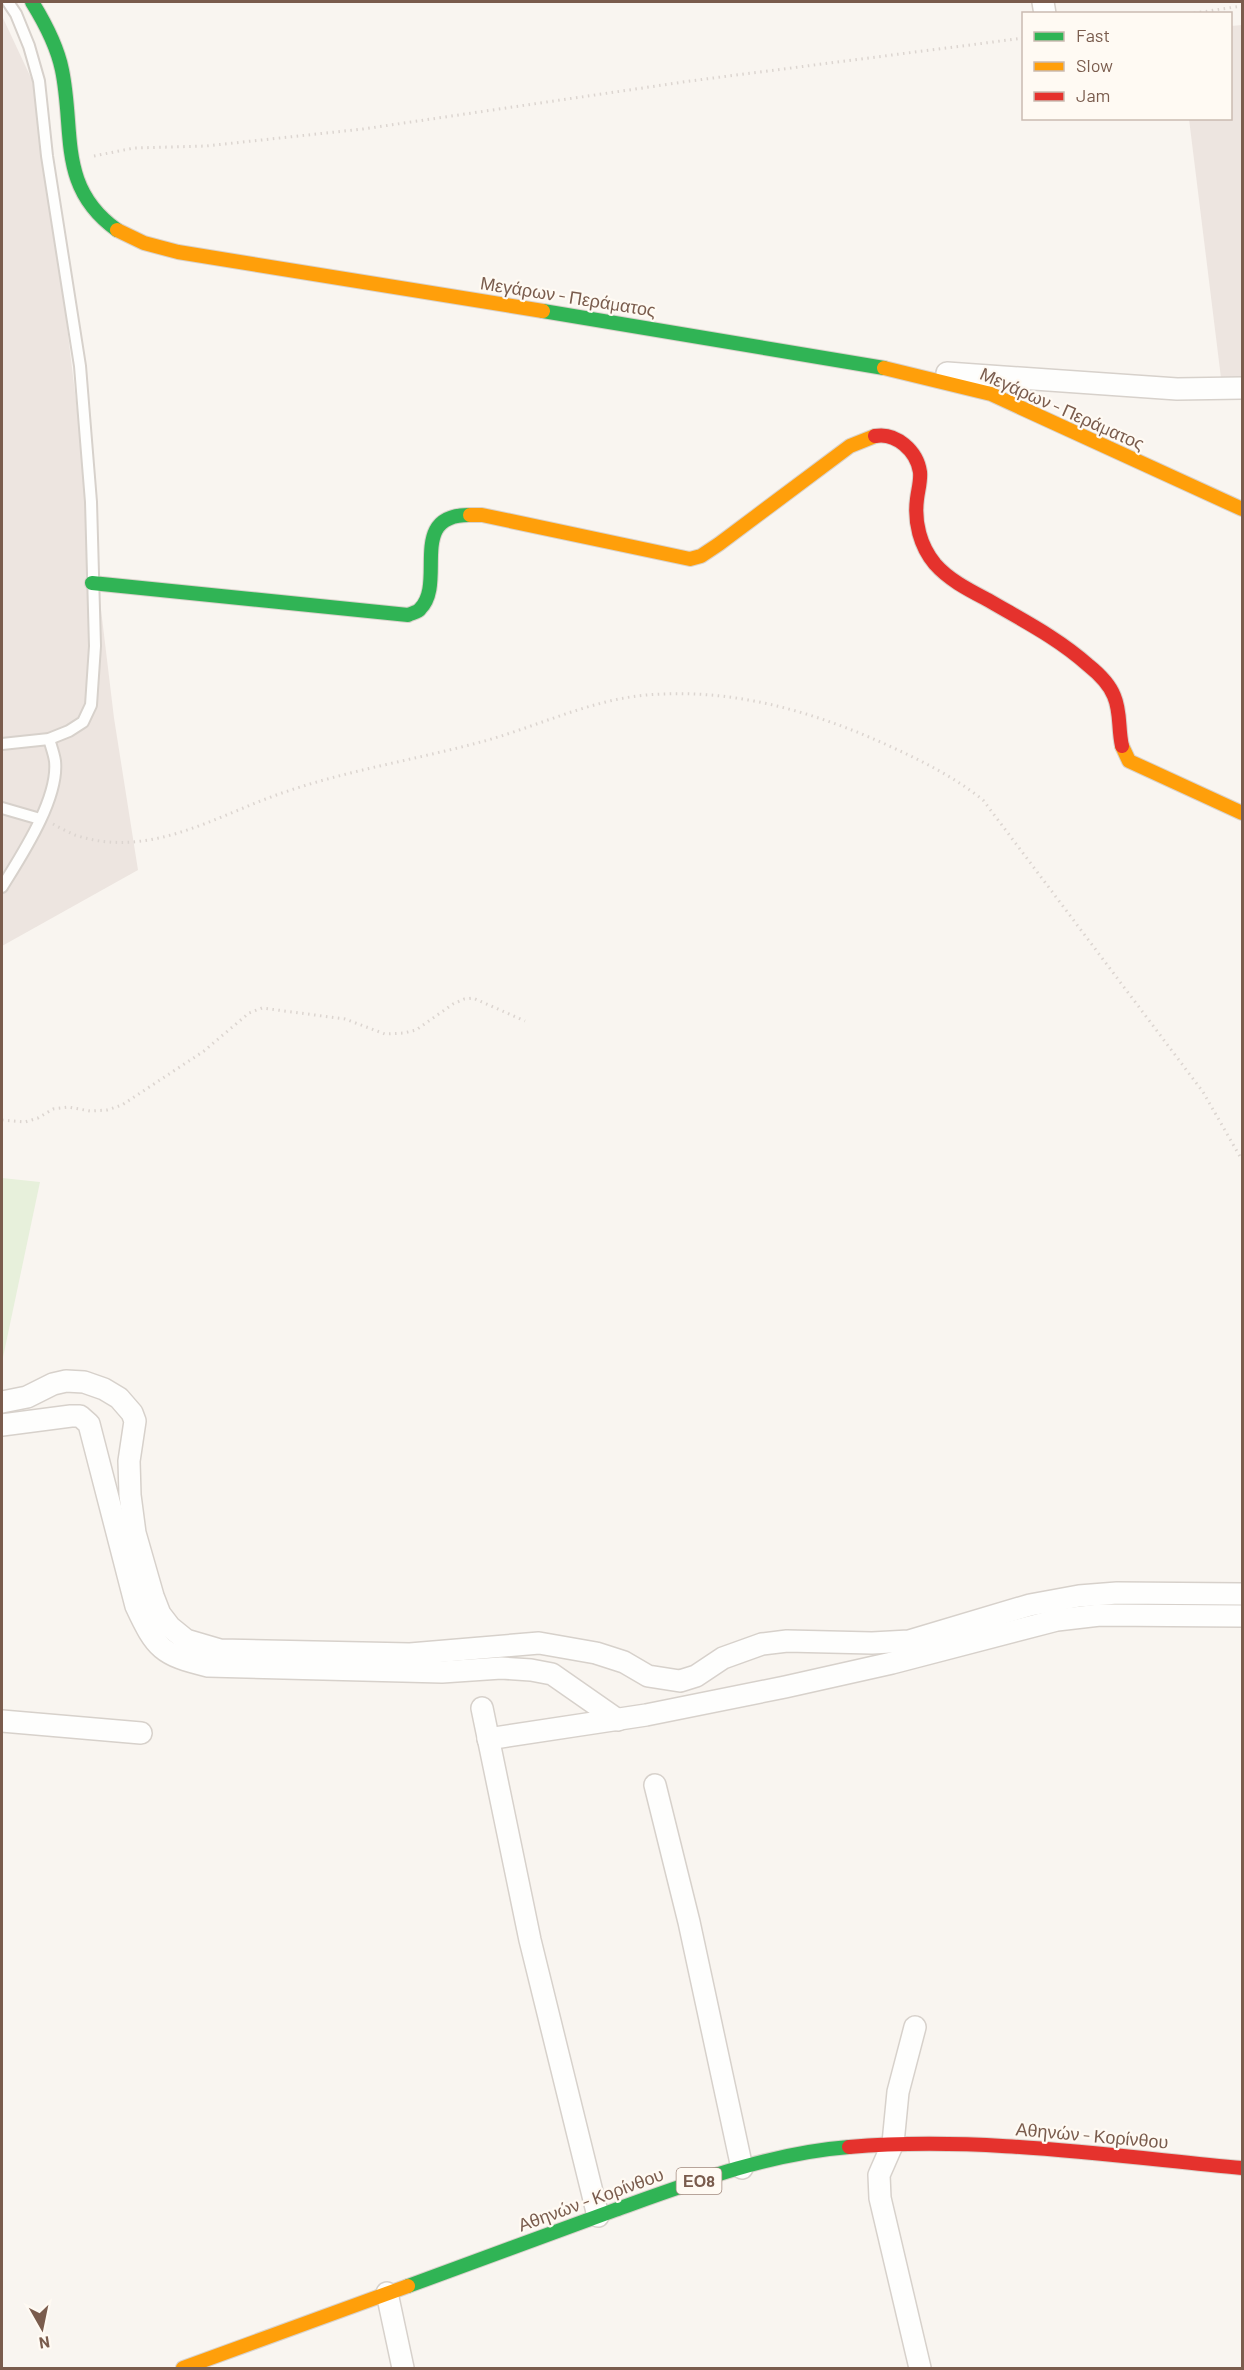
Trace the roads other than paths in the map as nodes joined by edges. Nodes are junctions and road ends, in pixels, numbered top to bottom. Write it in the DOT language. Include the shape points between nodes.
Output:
graph roads {
  1 [pos="8,2"];
  2 [pos="32,2"];
  3 [pos="889,370"];
  4 [pos="1242,388"];
  5 [pos="1242,509"];
  6 [pos="92,583"];
  7 [pos="49,739"];
  8 [pos="2,744"];
  9 [pos="2,808"];
  10 [pos="1242,813"];
  11 [pos="40,819"];
  12 [pos="2,886"];
  13 [pos="2,1402"];
  14 [pos="2,1425"];
  15 [pos="1242,1594"];
  16 [pos="1242,1616"];
  17 [pos="482,1708"];
  18 [pos="2,1720"];
  19 [pos="618,1720"];
  20 [pos="141,1733"];
  21 [pos="489,1739"];
  22 [pos="655,1785"];
  23 [pos="915,2027"];
  24 [pos="893,2143"];
  25 [pos="742,2168"];
  26 [pos="1242,2168"];
  27 [pos="598,2216"];
  28 [pos="387,2293"];
  29 [pos="183,2368"];
  30 [pos="403,2368"];
  31 [pos="920,2368"];
  1 -- 6 [label="lane" via="29,46 39,81 47,156 69,282 91,502"];
  2 -- 3 [label="main road, Μεγάρων - Περάματος" via="46,24 63,69 71,161 87,204 99,219 124,235 162,248 278,269"];
  3 -- 4 [label="street" via="1177,389"];
  3 -- 5 [label="main road, Μεγάρων - Περάματος" via="991,394"];
  6 -- 7 [label="lane" via="95,646 91,705 83,722"];
  6 -- 10 [label="main road" via="417,614 428,594 434,533 451,516 483,515 690,559 719,544 850,446 883,435 896,439 914,454 920,470 916,509 922,544 942,571 1096,671 1116,699 1124,755 1130,762"];
  7 -- 8 [label="lane"];
  7 -- 11 [label="lane" via="56,763"];
  9 -- 11 [label="lane"];
  11 -- 12 [label="lane"];
  13 -- 15 [label="street" via="53,1384 84,1382 118,1398 132,1413 135,1421 129,1461 130,1495 135,1533 153,1596 160,1614 186,1640 220,1650 410,1654 539,1642 587,1650 624,1662 648,1676 680,1681 696,1676 723,1658 762,1644 909,1641 1030,1605 1079,1596"];
  14 -- 19 [label="street" via="71,1416 80,1416 88,1424 136,1606 160,1648 177,1658 208,1665 442,1672 531,1670 552,1674"];
  16 -- 19 [label="street" via="1100,1615 1057,1620 892,1663"];
  17 -- 21 [label="street"];
  18 -- 20 [label="street"];
  19 -- 21 [label="street"];
  21 -- 27 [label="street" via="531,1940"];
  22 -- 25 [label="street"];
  23 -- 24 [label="street" via="898,2092"];
  24 -- 25 [label="main road, Αθηνών - Κορίνθου / ΕΟ8" via="818,2149"];
  24 -- 26 [label="main road, Αθηνών - Κορίνθου / ΕΟ8" via="980,2144"];
  24 -- 31 [label="street" via="879,2175 880,2198"];
  25 -- 27 [label="main road, Αθηνών - Κορίνθου / ΕΟ8"];
  27 -- 28 [label="main road, Αθηνών - Κορίνθου / ΕΟ8"];
  28 -- 29 [label="main road, Αθηνών - Κορίνθου / ΕΟ8"];
  28 -- 30 [label="street"];
}
